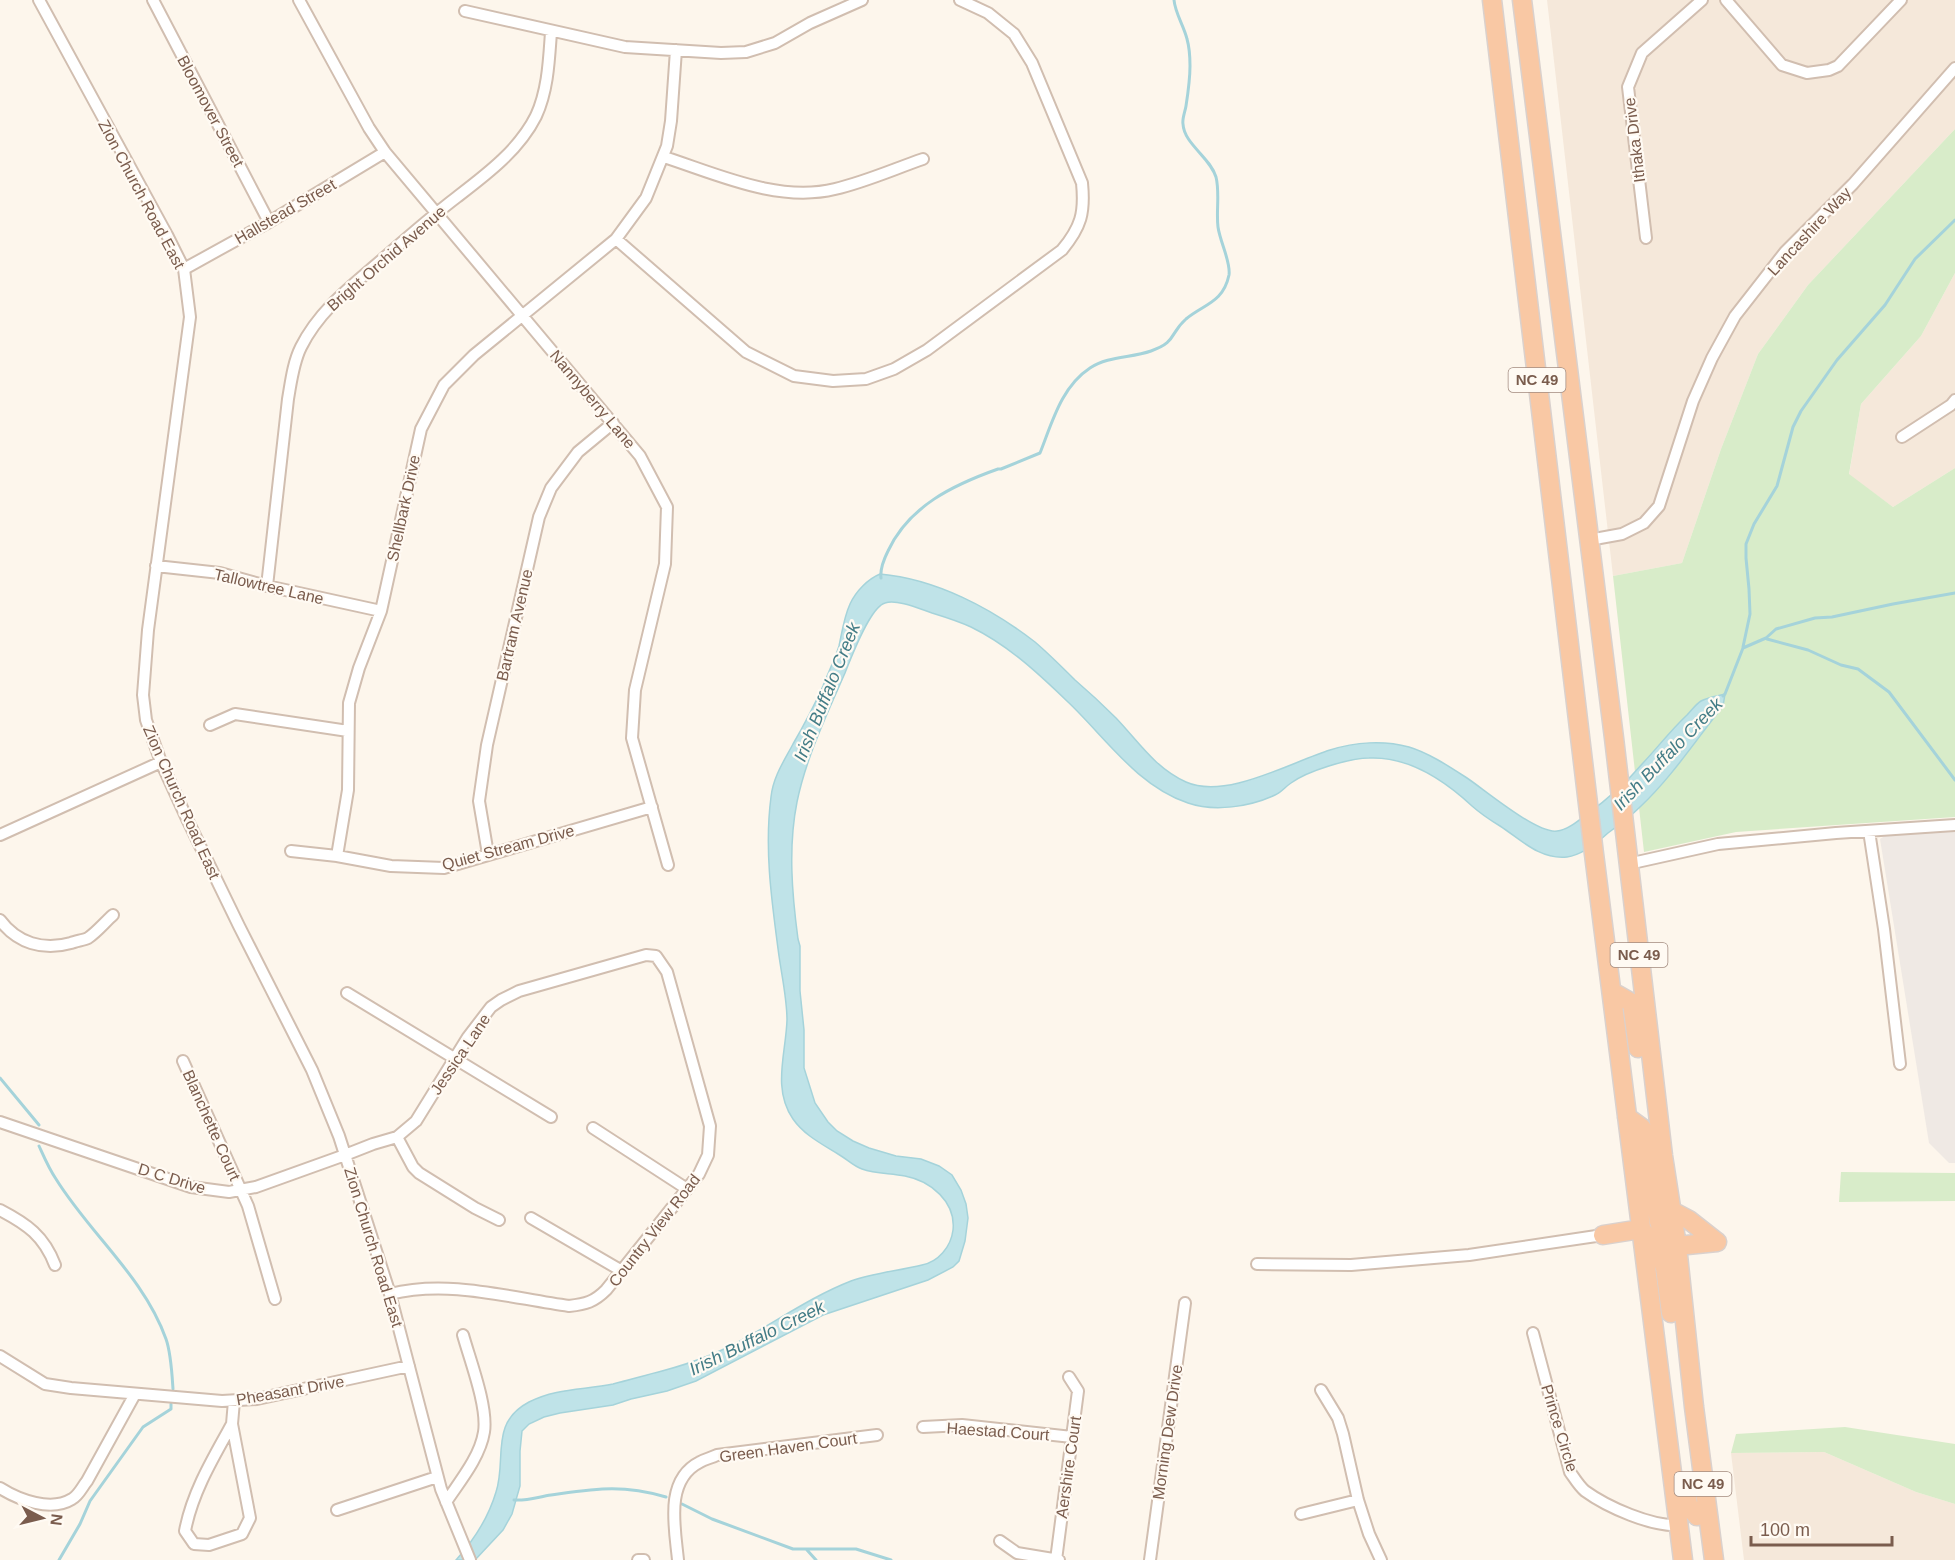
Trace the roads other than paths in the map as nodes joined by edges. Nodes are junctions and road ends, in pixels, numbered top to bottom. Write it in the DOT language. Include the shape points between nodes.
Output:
graph roads {
  1 [pos="39,0"];
  2 [pos="153,0"];
  3 [pos="299,0"];
  4 [pos="862,0"];
  5 [pos="960,0"];
  6 [pos="1492,0"];
  7 [pos="1522,0"];
  8 [pos="1702,0"];
  9 [pos="1725,0"];
  10 [pos="1901,0"];
  11 [pos="465,11"];
  12 [pos="551,32"];
  13 [pos="676,50"];
  14 [pos="1955,68"];
  15 [pos="386,152"];
  16 [pos="664,157"];
  17 [pos="923,159"];
  18 [pos="436,213"];
  19 [pos="269,222"];
  20 [pos="1646,238"];
  21 [pos="615,239"];
  22 [pos="183,269"];
  23 [pos="522,314"];
  24 [pos="1955,400"];
  25 [pos="613,423"];
  26 [pos="1902,437"];
  27 [pos="1589,540"];
  28 [pos="156,566"];
  29 [pos="267,586"];
  30 [pos="381,611"];
  31 [pos="210,725"];
  32 [pos="348,731"];
  33 [pos="161,762"];
  34 [pos="652,807"];
  35 [pos="1955,825"];
  36 [pos="1869,831"];
  37 [pos="0,835"];
  38 [pos="291,851"];
  39 [pos="488,854"];
  40 [pos="337,856"];
  41 [pos="1628,864"];
  42 [pos="668,865"];
  43 [pos="113,915"];
  44 [pos="0,920"];
  45 [pos="656,956"];
  46 [pos="347,993"];
  47 [pos="1612,996"];
  48 [pos="455,1058"];
  49 [pos="183,1061"];
  50 [pos="1900,1064"];
  51 [pos="1653,1075"];
  52 [pos="551,1117"];
  53 [pos="1627,1117"];
  54 [pos="0,1122"];
  55 [pos="593,1128"];
  56 [pos="397,1137"];
  57 [pos="345,1155"];
  58 [pos="687,1189"];
  59 [pos="241,1190"];
  60 [pos="0,1210"];
  61 [pos="1670,1210"];
  62 [pos="531,1218"];
  63 [pos="499,1220"];
  64 [pos="1641,1229"];
  65 [pos="1603,1235"];
  66 [pos="1677,1246"];
  67 [pos="1644,1255"];
  68 [pos="1257,1264"];
  69 [pos="55,1265"];
  70 [pos="622,1271"];
  71 [pos="390,1294"];
  72 [pos="274,1299"];
  73 [pos="1185,1303"];
  74 [pos="1533,1333"];
  75 [pos="463,1335"];
  76 [pos="1687,1349"];
  77 [pos="0,1356"];
  78 [pos="409,1365"];
  79 [pos="1069,1377"];
  80 [pos="1321,1390"];
  81 [pos="135,1394"];
  82 [pos="234,1401"];
  83 [pos="232,1424"];
  84 [pos="923,1427"];
  85 [pos="877,1435"];
  86 [pos="1072,1437"];
  87 [pos="1668,1441"];
  88 [pos="437,1477"];
  89 [pos="1,1489"];
  90 [pos="1358,1500"];
  91 [pos="446,1502"];
  92 [pos="337,1510"];
  93 [pos="1301,1514"];
  94 [pos="1707,1514"];
  95 [pos="1678,1525"];
  96 [pos="1000,1541"];
  97 [pos="470,1560"];
  98 [pos="638,1560"];
  99 [pos="644,1560"];
  100 [pos="678,1560"];
  101 [pos="1057,1560"];
  102 [pos="1150,1560"];
  103 [pos="1381,1560"];
  104 [pos="1683,1560"];
  105 [pos="1714,1560"];
  1 -- 22 [label="street, Zion Church Road East"];
  2 -- 19 [label="street, Bloomover Street"];
  3 -- 15 [label="street, Nannyberry Lane" via="363,118"];
  4 -- 13 [label="street" via="775,43 746,52"];
  5 -- 21 [label="street" via="988,13 1014,34 1032,63 1082,183 1084,203 1075,234 1062,250 927,350 866,379 833,381 794,375 746,352"];
  6 -- 47 [label="highway, NC 49"];
  7 -- 27 [label="highway, NC 49"];
  8 -- 20 [label="street, Ithaka Drive" via="1642,53 1628,87"];
  9 -- 10 [label="street" via="1782,65 1807,74 1838,66"];
  11 -- 12 [label="street"];
  12 -- 13 [label="street" via="625,47"];
  12 -- 18 [label="street, Bright Orchid Avenue" via="547,81 536,116 514,148 492,170"];
  13 -- 16 [label="street, Shellbark Drive"];
  14 -- 27 [label="street, Lancashire Way" via="1853,184 1785,252 1735,316 1693,401 1659,506 1644,523 1622,534"];
  15 -- 18 [label="street, Nannyberry Lane"];
  15 -- 19 [label="street, Hallstead Street"];
  16 -- 17 [label="street" via="748,184 809,192 834,189"];
  16 -- 21 [label="street, Shellbark Drive" via="646,198"];
  18 -- 23 [label="street, Nannyberry Lane"];
  18 -- 29 [label="street, Bright Orchid Avenue" via="333,302 300,348 288,399"];
  19 -- 22 [label="street, Hallstead Street"];
  21 -- 23 [label="street, Shellbark Drive"];
  22 -- 28 [label="street, Zion Church Road East" via="190,317"];
  23 -- 25 [label="street, Nannyberry Lane"];
  23 -- 30 [label="street, Shellbark Drive" via="444,385 421,429"];
  24 -- 26 [label="street"];
  25 -- 34 [label="street, Nannyberry Lane" via="640,456 667,507 665,564 635,690 632,738"];
  25 -- 39 [label="street, Bartram Avenue" via="578,452 551,488 539,517 487,745 479,801"];
  27 -- 41 [label="highway, NC 49"];
  28 -- 29 [label="street, Tallowtree Lane" via="220,573"];
  28 -- 33 [label="street, Zion Church Road East" via="143,695 146,720"];
  29 -- 30 [label="street, Tallowtree Lane"];
  30 -- 32 [label="street, Shellbark Drive" via="349,703"];
  31 -- 32 [label="street" via="235,714"];
  32 -- 40 [label="street, Shellbark Drive" via="348,790"];
  33 -- 37 [label="street"];
  33 -- 57 [label="street, Zion Church Road East" via="312,1070"];
  34 -- 39 [label="street, Quiet Stream Drive"];
  34 -- 42 [label="street, Nannyberry Lane"];
  35 -- 36 [label="street"];
  36 -- 41 [label="street" via="1718,844"];
  36 -- 50 [label="street"];
  38 -- 40 [label="street, Quiet Stream Drive"];
  39 -- 40 [label="street, Quiet Stream Drive" via="444,868 391,866"];
  41 -- 51 [label="highway, NC 49"];
  43 -- 44 [label="street" via="88,938 58,946 22,940"];
  45 -- 48 [label="street, Jessica Lane" via="646,955 519,991 501,1000 491,1007"];
  45 -- 58 [label="street, Country View Road" via="667,972 710,1126 708,1155"];
  46 -- 48 [label="street"];
  47 -- 51 [label="highway" via="1618,995 1632,1004 1641,1068"];
  47 -- 53 [label="highway, NC 49"];
  48 -- 52 [label="street"];
  48 -- 56 [label="street, Jessica Lane" via="416,1121"];
  49 -- 59 [label="street, Blanchette Court"];
  51 -- 61 [label="highway, NC 49"];
  53 -- 64 [label="highway, NC 49"];
  53 -- 66 [label="highway" via="1642,1128 1659,1222"];
  54 -- 59 [label="street, D C Drive" via="191,1187"];
  55 -- 58 [label="street"];
  56 -- 57 [label="street, Jessica Lane"];
  56 -- 63 [label="street" via="419,1173"];
  57 -- 59 [label="street, D C Drive"];
  57 -- 71 [label="street, Zion Church Road East"];
  58 -- 70 [label="street, Country View Road"];
  59 -- 72 [label="street, Blanchette Court"];
  60 -- 69 [label="street" via="41,1238"];
  61 -- 66 [label="highway, NC 49"];
  61 -- 66 [label="highway" via="1717,1242"];
  62 -- 70 [label="street"];
  64 -- 65 [label="highway"];
  64 -- 67 [label="highway, NC 49"];
  64 -- 76 [label="highway" via="1659,1250 1665,1268 1675,1344"];
  65 -- 67 [label="highway"];
  65 -- 68 [label="street" via="1469,1255 1350,1265"];
  66 -- 76 [label="highway, NC 49"];
  67 -- 87 [label="highway, NC 49"];
  70 -- 71 [label="street, Country View Road" via="597,1300 569,1306 452,1288"];
  71 -- 78 [label="street, Zion Church Road East"];
  73 -- 102 [label="street, Morning Dew Drive"];
  74 -- 95 [label="street, Prince Circle" via="1570,1472 1578,1484 1644,1521"];
  75 -- 91 [label="street" via="484,1416 484,1431 470,1466"];
  76 -- 94 [label="highway, NC 49"];
  77 -- 81 [label="street, Pheasant Drive" via="45,1384"];
  78 -- 82 [label="street, Pheasant Drive"];
  78 -- 88 [label="street, Zion Church Road East"];
  79 -- 86 [label="street, Aershire Court" via="1078,1391"];
  80 -- 90 [label="street" via="1338,1418"];
  81 -- 82 [label="street, Pheasant Drive"];
  81 -- 89 [label="street" via="87,1481 71,1499 41,1503"];
  82 -- 83 [label="street"];
  83 -- 83 [label="street" via="250,1518 242,1534 208,1545 194,1544 185,1531 187,1519"];
  84 -- 86 [label="street, Haestad Court" via="962,1425"];
  85 -- 100 [label="street, Green Haven Court" via="717,1455 698,1463 681,1480 674,1502"];
  86 -- 101 [label="street, Aershire Court"];
  87 -- 94 [label="highway" via="1680,1448 1688,1505 1697,1516"];
  87 -- 95 [label="highway, NC 49"];
  88 -- 91 [label="street, Zion Church Road East"];
  88 -- 92 [label="street"];
  90 -- 93 [label="street"];
  90 -- 103 [label="street"];
  91 -- 97 [label="street, Zion Church Road East"];
  94 -- 105 [label="highway, NC 49"];
  95 -- 104 [label="highway, NC 49"];
  96 -- 101 [label="street" via="1017,1553"];
  98 -- 99 [label="street"];
}
